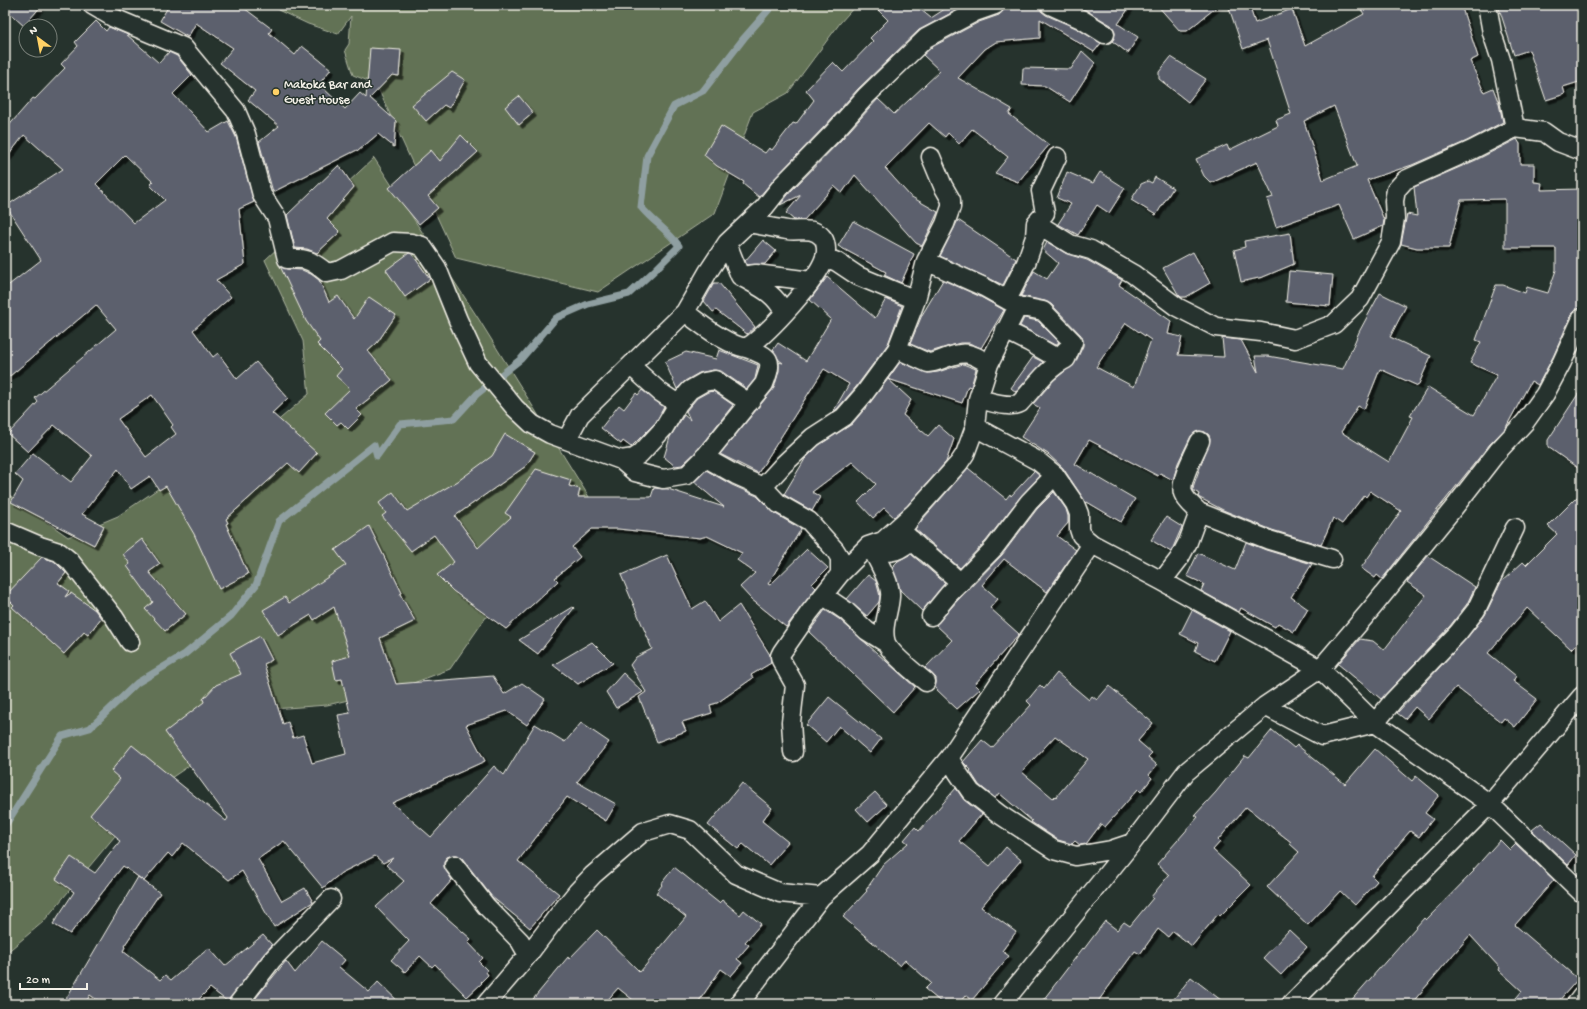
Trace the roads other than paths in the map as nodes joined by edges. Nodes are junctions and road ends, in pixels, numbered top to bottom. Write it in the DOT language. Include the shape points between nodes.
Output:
graph roads {
  1 [pos="92,5"];
  2 [pos="995,5"];
  3 [pos="1050,5"];
  4 [pos="1487,5"];
  5 [pos="973,8"];
  6 [pos="1105,34"];
  7 [pos="1515,128"];
  8 [pos="1582,151"];
  9 [pos="931,157"];
  10 [pos="1057,157"];
  11 [pos="748,223"];
  12 [pos="1036,223"];
  13 [pos="727,243"];
  14 [pos="825,257"];
  15 [pos="926,261"];
  16 [pos="740,276"];
  17 [pos="784,277"];
  18 [pos="811,281"];
  19 [pos="916,300"];
  20 [pos="1012,303"];
  21 [pos="790,306"];
  22 [pos="685,312"];
  23 [pos="1582,318"];
  24 [pos="1005,330"];
  25 [pos="1073,342"];
  26 [pos="746,348"];
  27 [pos="897,349"];
  28 [pos="989,364"];
  29 [pos="631,366"];
  30 [pos="978,399"];
  31 [pos="749,403"];
  32 [pos="678,404"];
  33 [pos="975,427"];
  34 [pos="567,439"];
  35 [pos="1200,442"];
  36 [pos="704,457"];
  37 [pos="621,460"];
  38 [pos="1055,475"];
  39 [pos="762,487"];
  40 [pos="1199,512"];
  41 [pos="914,513"];
  42 [pos="1515,528"];
  43 [pos="5,531"];
  44 [pos="912,540"];
  45 [pos="1092,544"];
  46 [pos="869,546"];
  47 [pos="1332,559"];
  48 [pos="840,574"];
  49 [pos="1162,581"];
  50 [pos="961,583"];
  51 [pos="824,596"];
  52 [pos="931,616"];
  53 [pos="130,642"];
  54 [pos="886,643"];
  55 [pos="1320,669"];
  56 [pos="926,682"];
  57 [pos="1582,696"];
  58 [pos="1265,706"];
  59 [pos="1374,723"];
  60 [pos="793,752"];
  61 [pos="949,758"];
  62 [pos="1490,804"];
  63 [pos="1132,843"];
  64 [pos="454,865"];
  65 [pos="1582,893"];
  66 [pos="821,897"];
  67 [pos="331,899"];
  68 [pos="528,955"];
  69 [pos="1582,996"];
  70 [pos="238,1004"];
  71 [pos="486,1004"];
  72 [pos="739,1004"];
  73 [pos="1002,1004"];
  74 [pos="1291,1004"];
  75 [pos="1576,1004"];
  1 -- 34 [label="street" via="114,18 183,46 236,111 246,134 262,195 277,218 287,259 303,258 327,273 341,270 393,242 422,246 437,268 478,363 515,408 532,424 550,434"];
  2 -- 5 [label="street"];
  3 -- 6 [label="street" via="1081,19"];
  4 -- 7 [label="street"];
  5 -- 11 [label="street" via="926,38 866,96"];
  7 -- 8 [label="street" via="1544,132 1558,142"];
  7 -- 12 [label="street" via="1405,180 1396,190 1391,242 1360,299 1334,324 1295,339 1216,327 1177,307 1133,274 1092,250 1070,244"];
  9 -- 15 [label="street" via="951,200 951,207"];
  10 -- 12 [label="street" via="1041,191 1045,212"];
  11 -- 13 [label="street"];
  11 -- 14 [label="street" via="788,230 805,229 821,235 826,249"];
  12 -- 20 [label="street" via="1035,237"];
  13 -- 16 [label="street"];
  13 -- 22 [label="street"];
  14 -- 18 [label="street"];
  14 -- 19 [label="street" via="858,276"];
  15 -- 19 [label="street"];
  15 -- 20 [label="street"];
  16 -- 17 [label="street" via="756,274"];
  16 -- 21 [label="street" via="770,293 779,303"];
  17 -- 18 [label="street"];
  17 -- 21 [label="street"];
  18 -- 21 [label="street"];
  19 -- 27 [label="street"];
  20 -- 24 [label="street"];
  20 -- 25 [label="street" via="1043,311"];
  21 -- 26 [label="street" via="779,320"];
  22 -- 26 [label="street" via="704,327 738,347"];
  22 -- 29 [label="street"];
  23 -- 55 [label="street" via="1545,394 1525,422 1498,451 1397,578"];
  24 -- 25 [label="street" via="1058,357 1065,353"];
  24 -- 28 [label="street"];
  25 -- 30 [label="street" via="1066,359 1047,373 1020,403 1009,405"];
  26 -- 31 [label="street" via="764,355 770,365 764,384"];
  27 -- 28 [label="street" via="928,363 963,353 972,354"];
  27 -- 39 [label="street" via="844,417 813,437"];
  28 -- 30 [label="street"];
  29 -- 32 [label="street"];
  29 -- 34 [label="street" via="580,415"];
  30 -- 33 [label="street"];
  31 -- 32 [label="street" via="715,380 704,382 690,390"];
  31 -- 36 [label="street"];
  32 -- 37 [label="street" via="664,428 640,454 634,458"];
  33 -- 38 [label="street" via="1038,461"];
  33 -- 41 [label="street" via="959,463"];
  34 -- 37 [label="street"];
  35 -- 40 [label="street" via="1183,483 1182,492 1187,501"];
  36 -- 37 [label="street" via="687,475 663,479 635,472"];
  36 -- 39 [label="street"];
  38 -- 45 [label="street" via="1075,504 1079,514 1081,535"];
  38 -- 50 [label="street"];
  39 -- 48 [label="street" via="779,504 809,521 831,544 840,558"];
  40 -- 47 [label="street" via="1269,540"];
  40 -- 49 [label="street" via="1179,559"];
  41 -- 44 [label="street" via="903,531"];
  41 -- 46 [label="street" via="883,540"];
  42 -- 59 [label="street" via="1476,610"];
  43 -- 53 [label="street" via="58,552 70,562 114,617"];
  44 -- 46 [label="street" via="894,552 882,552"];
  44 -- 50 [label="street"];
  45 -- 49 [label="street"];
  45 -- 61 [label="street"];
  46 -- 48 [label="street"];
  46 -- 54 [label="street" via="885,574 891,596 886,618"];
  48 -- 51 [label="street"];
  49 -- 55 [label="street"];
  50 -- 52 [label="street"];
  51 -- 54 [label="street" via="846,610 867,631"];
  51 -- 60 [label="street" via="809,613 780,656 796,685 791,722"];
  54 -- 56 [label="street"];
  55 -- 58 [label="street"];
  55 -- 59 [label="street"];
  57 -- 62 [label="street"];
  58 -- 59 [label="street" via="1322,736"];
  58 -- 63 [label="street" via="1186,772"];
  59 -- 62 [label="street"];
  61 -- 63 [label="street" via="972,792 999,814 1054,850 1076,856 1111,850"];
  61 -- 66 [label="street" via="870,854"];
  62 -- 65 [label="street"];
  62 -- 74 [label="street"];
  63 -- 73 [label="street"];
  64 -- 68 [label="street" via="486,906 520,940"];
  66 -- 68 [label="street" via="780,893 736,874 690,830 670,824 643,832 593,876"];
  66 -- 72 [label="street"];
  67 -- 70 [label="street" via="272,960"];
  68 -- 71 [label="street"];
  69 -- 75 [label="street"];
}
